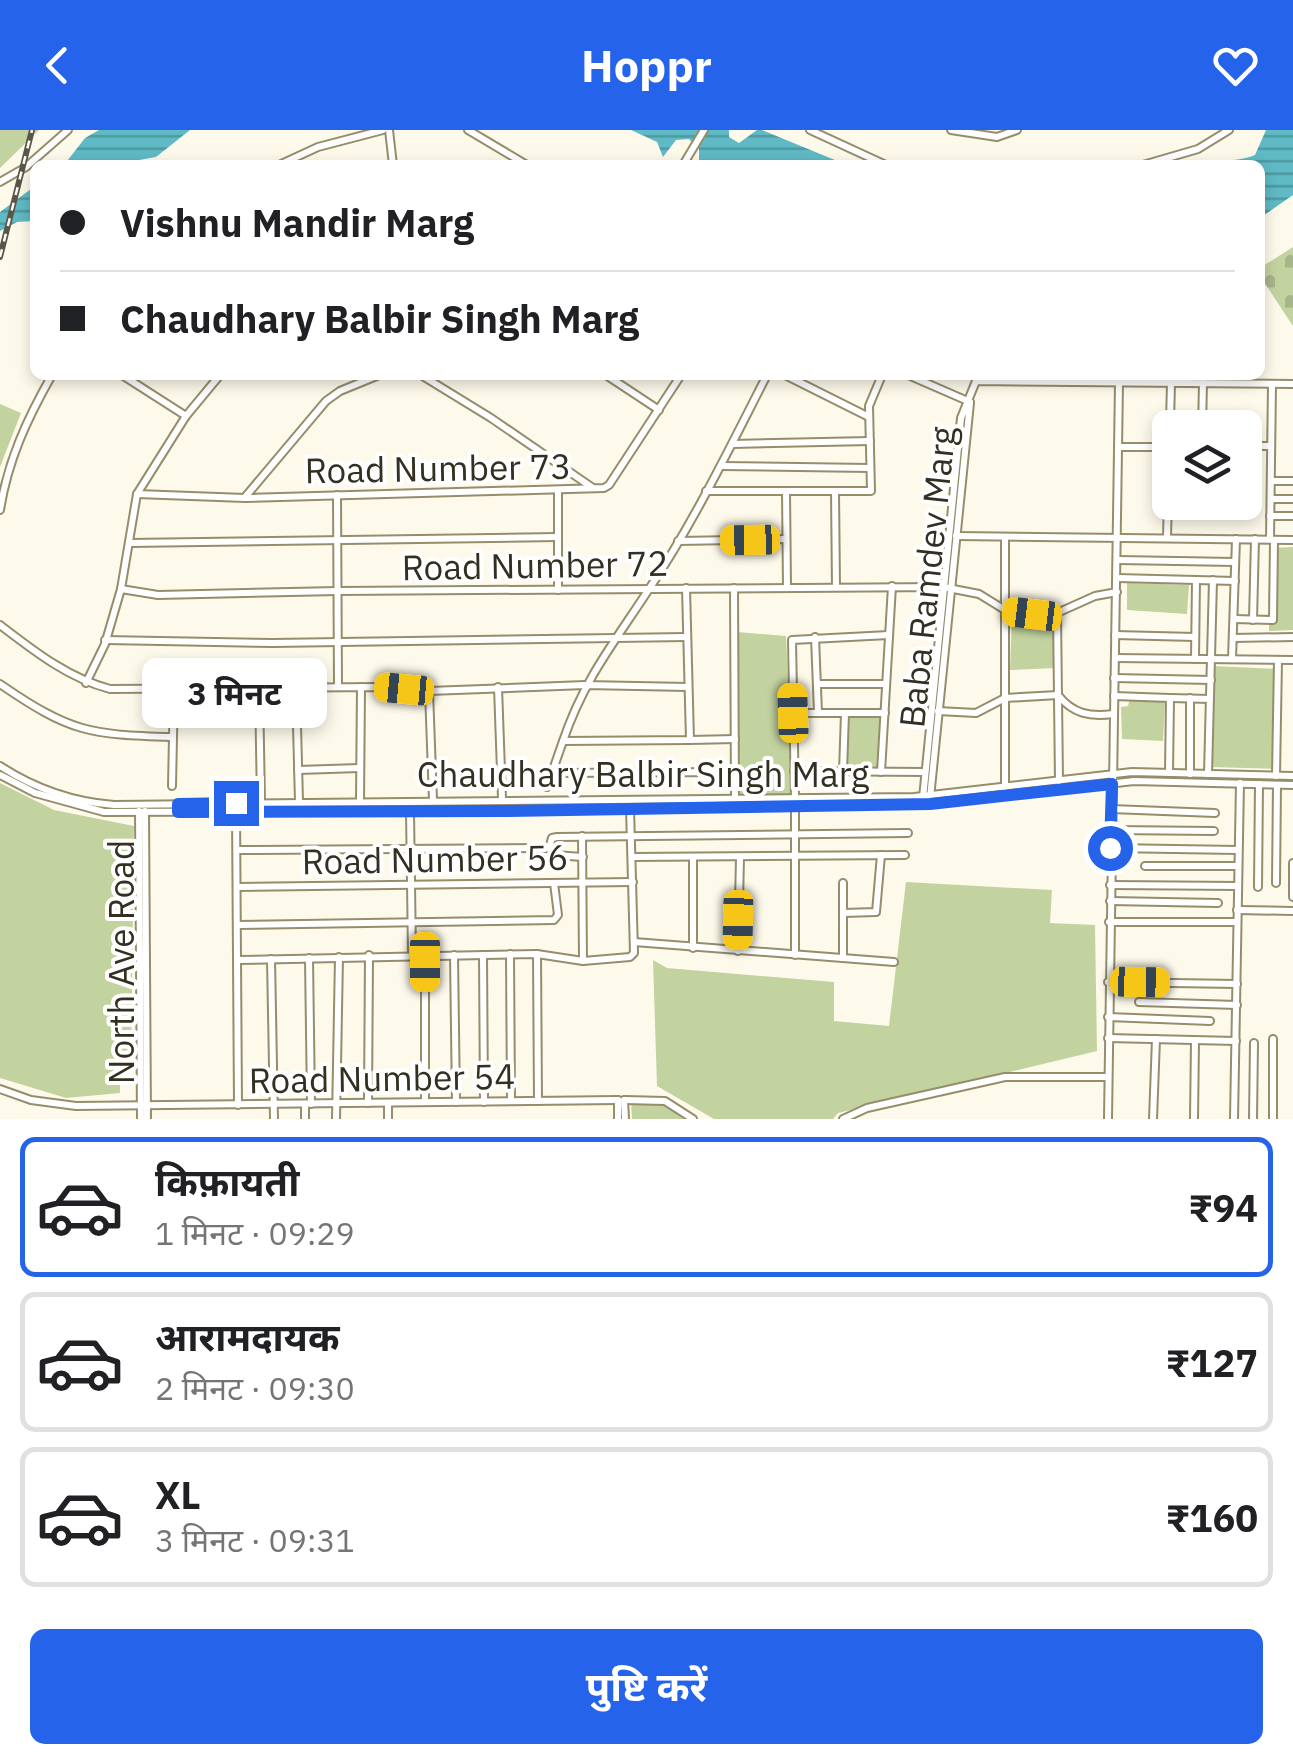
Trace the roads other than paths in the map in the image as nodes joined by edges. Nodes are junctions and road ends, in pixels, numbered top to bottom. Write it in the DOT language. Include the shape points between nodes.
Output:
graph roads {
  1 [pos="68,130"];
  2 [pos="386,130"];
  3 [pos="468,130"];
  4 [pos="704,130"];
  5 [pos="810,130"];
  6 [pos="956,130"];
  7 [pos="1016,130"];
  8 [pos="1230,130"];
  9 [pos="980,132"];
  10 [pos="1003,133"];
  11 [pos="34,160"];
  12 [pos="290,160"];
  13 [pos="392,160"];
  14 [pos="518,160"];
  15 [pos="686,160"];
  16 [pos="875,160"];
  17 [pos="1159,160"];
  18 [pos="30,163"];
  19 [pos="0,182"];
  20 [pos="49,380"];
  21 [pos="130,380"];
  22 [pos="216,380"];
  23 [pos="367,380"];
  24 [pos="429,380"];
  25 [pos="613,380"];
  26 [pos="677,380"];
  27 [pos="764,380"];
  28 [pos="795,380"];
  29 [pos="880,380"];
  30 [pos="920,380"];
  31 [pos="1118,383"];
  32 [pos="1171,383"];
  33 [pos="1204,383"];
  34 [pos="1272,384"];
  35 [pos="1293,384"];
  36 [pos="970,402"];
  37 [pos="658,410"];
  38 [pos="1171,410"];
  39 [pos="1203,410"];
  40 [pos="186,416"];
  41 [pos="869,417"];
  42 [pos="870,442"];
  43 [pos="732,444"];
  44 [pos="1262,446"];
  45 [pos="1272,446"];
  46 [pos="1118,447"];
  47 [pos="1152,447"];
  48 [pos="720,466"];
  49 [pos="870,468"];
  50 [pos="1293,480"];
  51 [pos="1271,481"];
  52 [pos="594,489"];
  53 [pos="558,490"];
  54 [pos="705,491"];
  55 [pos="786,491"];
  56 [pos="835,491"];
  57 [pos="137,494"];
  58 [pos="337,494"];
  59 [pos="245,498"];
  60 [pos="1271,499"];
  61 [pos="1293,499"];
  62 [pos="0,510"];
  63 [pos="1270,516"];
  64 [pos="1293,516"];
  65 [pos="1168,520"];
  66 [pos="956,536"];
  67 [pos="1005,536"];
  68 [pos="1118,537"];
  69 [pos="558,538"];
  70 [pos="1167,538"];
  71 [pos="786,539"];
  72 [pos="1236,539"];
  73 [pos="1255,539"];
  74 [pos="337,540"];
  75 [pos="1272,540"];
  76 [pos="1293,540"];
  77 [pos="676,542"];
  78 [pos="129,543"];
  79 [pos="1118,560"];
  80 [pos="1236,562"];
  81 [pos="1117,578"];
  82 [pos="1196,580"];
  83 [pos="1213,580"];
  84 [pos="1235,581"];
  85 [pos="892,586"];
  86 [pos="787,587"];
  87 [pos="836,587"];
  88 [pos="947,587"];
  89 [pos="650,588"];
  90 [pos="686,588"];
  91 [pos="734,588"];
  92 [pos="121,589"];
  93 [pos="338,590"];
  94 [pos="558,590"];
  95 [pos="1117,592"];
  96 [pos="1005,610"];
  97 [pos="1057,613"];
  98 [pos="1234,619"];
  99 [pos="1253,620"];
  100 [pos="1273,620"];
  101 [pos="0,625"];
  102 [pos="889,635"];
  103 [pos="1116,635"];
  104 [pos="687,637"];
  105 [pos="815,637"];
  106 [pos="1195,637"];
  107 [pos="1233,638"];
  108 [pos="1272,638"];
  109 [pos="1293,638"];
  110 [pos="612,639"];
  111 [pos="105,640"];
  112 [pos="338,640"];
  113 [pos="1115,658"];
  114 [pos="1194,659"];
  115 [pos="1212,659"];
  116 [pos="1232,659"];
  117 [pos="1278,660"];
  118 [pos="1293,660"];
  119 [pos="1114,678"];
  120 [pos="1211,680"];
  121 [pos="86,683"];
  122 [pos="0,684"];
  123 [pos="817,684"];
  124 [pos="886,684"];
  125 [pos="585,686"];
  126 [pos="296,687"];
  127 [pos="338,687"];
  128 [pos="360,687"];
  129 [pos="498,687"];
  130 [pos="688,687"];
  131 [pos="259,688"];
  132 [pos="174,689"];
  133 [pos="429,691"];
  134 [pos="1058,695"];
  135 [pos="1114,696"];
  136 [pos="1005,698"];
  137 [pos="1170,698"];
  138 [pos="1190,698"];
  139 [pos="1210,699"];
  140 [pos="938,711"];
  141 [pos="793,713"];
  142 [pos="818,713"];
  143 [pos="845,713"];
  144 [pos="885,713"];
  145 [pos="1113,714"];
  146 [pos="173,737"];
  147 [pos="734,739"];
  148 [pos="690,740"];
  149 [pos="563,741"];
  150 [pos="0,766"];
  151 [pos="360,768"];
  152 [pos="298,770"];
  153 [pos="794,771"];
  154 [pos="734,772"];
  155 [pos="843,772"];
  156 [pos="881,772"];
  157 [pos="551,773"];
  158 [pos="1169,773"];
  159 [pos="928,774"];
  160 [pos="1190,774"];
  161 [pos="1208,774"];
  162 [pos="0,775"];
  163 [pos="1293,776"];
  164 [pos="1111,779"];
  165 [pos="1276,780"];
  166 [pos="1059,781"];
  167 [pos="1240,783"];
  168 [pos="1259,784"];
  169 [pos="1293,785"];
  170 [pos="172,786"];
  171 [pos="547,787"];
  172 [pos="1005,788"];
  173 [pos="946,794"];
  174 [pos="735,798"];
  175 [pos="502,799"];
  176 [pos="433,800"];
  177 [pos="926,800"];
  178 [pos="299,802"];
  179 [pos="360,802"];
  180 [pos="795,802"];
  181 [pos="261,803"];
  182 [pos="178,808"];
  183 [pos="630,808"];
  184 [pos="142,809"];
  185 [pos="1111,809"];
  186 [pos="236,810"];
  187 [pos="410,810"];
  188 [pos="1215,813"];
  189 [pos="1111,830"];
  190 [pos="1214,831"];
  191 [pos="795,833"];
  192 [pos="908,833"];
  193 [pos="582,836"];
  194 [pos="631,836"];
  195 [pos="412,847"];
  196 [pos="550,848"];
  197 [pos="1110,848"];
  198 [pos="236,850"];
  199 [pos="1238,850"];
  200 [pos="881,855"];
  201 [pos="905,855"];
  202 [pos="794,856"];
  203 [pos="583,857"];
  204 [pos="632,857"];
  205 [pos="740,857"];
  206 [pos="692,858"];
  207 [pos="1293,862"];
  208 [pos="1145,866"];
  209 [pos="1238,866"];
  210 [pos="583,882"];
  211 [pos="633,882"];
  212 [pos="554,883"];
  213 [pos="843,883"];
  214 [pos="1276,883"];
  215 [pos="413,884"];
  216 [pos="1110,885"];
  217 [pos="1238,886"];
  218 [pos="237,887"];
  219 [pos="1258,887"];
  220 [pos="1293,897"];
  221 [pos="1110,901"];
  222 [pos="1218,903"];
  223 [pos="1237,910"];
  224 [pos="1293,911"];
  225 [pos="843,913"];
  226 [pos="412,922"];
  227 [pos="1109,922"];
  228 [pos="1238,922"];
  229 [pos="238,925"];
  230 [pos="634,942"];
  231 [pos="693,948"];
  232 [pos="738,951"];
  233 [pos="510,954"];
  234 [pos="537,954"];
  235 [pos="412,955"];
  236 [pos="425,955"];
  237 [pos="454,955"];
  238 [pos="483,955"];
  239 [pos="796,955"];
  240 [pos="339,956"];
  241 [pos="369,956"];
  242 [pos="310,958"];
  243 [pos="843,958"];
  244 [pos="271,959"];
  245 [pos="238,960"];
  246 [pos="583,961"];
  247 [pos="894,962"];
  248 [pos="1108,982"];
  249 [pos="1237,984"];
  250 [pos="1139,1002"];
  251 [pos="1237,1004"];
  252 [pos="1108,1016"];
  253 [pos="1210,1021"];
  254 [pos="1108,1038"];
  255 [pos="1156,1039"];
  256 [pos="1273,1039"];
  257 [pos="1194,1040"];
  258 [pos="1236,1041"];
  259 [pos="1254,1042"];
  260 [pos="1108,1077"];
  261 [pos="0,1089"];
  262 [pos="621,1100"];
  263 [pos="512,1101"];
  264 [pos="538,1101"];
  265 [pos="425,1102"];
  266 [pos="456,1102"];
  267 [pos="484,1102"];
  268 [pos="368,1103"];
  269 [pos="388,1103"];
  270 [pos="144,1104"];
  271 [pos="274,1104"];
  272 [pos="308,1104"];
  273 [pos="336,1104"];
  274 [pos="238,1105"];
  275 [pos="218,1106"];
  276 [pos="144,1119"];
  277 [pos="218,1119"];
  278 [pos="274,1119"];
  279 [pos="305,1119"];
  280 [pos="336,1119"];
  281 [pos="388,1119"];
  282 [pos="622,1119"];
  283 [pos="693,1119"];
  284 [pos="843,1119"];
  285 [pos="1108,1119"];
  286 [pos="1153,1119"];
  287 [pos="1194,1119"];
  288 [pos="1234,1119"];
  289 [pos="1253,1119"];
  290 [pos="1273,1119"];
  1 -- 11 [label="street"];
  2 -- 12 [label="street"];
  2 -- 13 [label="street"];
  3 -- 14 [label="street"];
  4 -- 15 [label="street"];
  5 -- 16 [label="street"];
  6 -- 9 [label="street"];
  7 -- 10 [label="street"];
  8 -- 17 [label="street"];
  9 -- 10 [label="street"];
  18 -- 19 [label="street"];
  20 -- 62 [label="street" via="26,420"];
  21 -- 40 [label="street"];
  22 -- 40 [label="street"];
  23 -- 59 [label="street" via="326,401"];
  24 -- 52 [label="street"];
  25 -- 37 [label="street"];
  26 -- 37 [label="street, Road Number 73"];
  27 -- 43 [label="street"];
  28 -- 41 [label="street"];
  29 -- 41 [label="street"];
  30 -- 36 [label="street"];
  31 -- 32 [label="street"];
  31 -- 36 [label="street" via="976,381"];
  31 -- 46 [label="street"];
  32 -- 33 [label="street"];
  32 -- 38 [label="street"];
  33 -- 34 [label="street"];
  33 -- 39 [label="street"];
  34 -- 35 [label="street"];
  34 -- 45 [label="street"];
  36 -- 66 [label="street, Baba Ramdev Marg"];
  36 -- 88 [label="street, Baba Ramdev Marg" via="962,418"];
  37 -- 52 [label="street, Road Number 73" via="609,485"];
  40 -- 57 [label="street"];
  41 -- 42 [label="street"];
  42 -- 43 [label="street"];
  42 -- 49 [label="street"];
  43 -- 48 [label="street"];
  44 -- 45 [label="street"];
  45 -- 51 [label="street"];
  46 -- 47 [label="street"];
  46 -- 68 [label="street"];
  48 -- 49 [label="street"];
  48 -- 54 [label="street"];
  49 -- 56 [label="street" via="871,490"];
  50 -- 51 [label="street"];
  51 -- 60 [label="street"];
  52 -- 53 [label="street, Road Number 73"];
  53 -- 58 [label="street, Road Number 73"];
  53 -- 69 [label="street"];
  54 -- 55 [label="street"];
  54 -- 77 [label="street"];
  55 -- 56 [label="street"];
  55 -- 71 [label="street"];
  56 -- 87 [label="street"];
  57 -- 59 [label="street, Road Number 73"];
  57 -- 78 [label="street"];
  58 -- 59 [label="street, Road Number 73"];
  58 -- 74 [label="street"];
  60 -- 61 [label="street"];
  60 -- 63 [label="street"];
  63 -- 64 [label="street"];
  63 -- 75 [label="street"];
  65 -- 70 [label="street"];
  66 -- 67 [label="street"];
  66 -- 88 [label="street, Baba Ramdev Marg"];
  67 -- 68 [label="street"];
  67 -- 96 [label="street"];
  68 -- 70 [label="street"];
  68 -- 79 [label="street"];
  69 -- 74 [label="street"];
  69 -- 94 [label="street"];
  70 -- 72 [label="street"];
  71 -- 77 [label="street"];
  71 -- 86 [label="street"];
  72 -- 73 [label="street"];
  72 -- 80 [label="street"];
  73 -- 75 [label="street"];
  73 -- 99 [label="street"];
  74 -- 78 [label="street"];
  74 -- 93 [label="street"];
  75 -- 76 [label="street"];
  75 -- 100 [label="street"];
  77 -- 89 [label="street"];
  78 -- 92 [label="street"];
  79 -- 80 [label="street"];
  79 -- 81 [label="street"];
  80 -- 84 [label="street"];
  81 -- 82 [label="street"];
  81 -- 95 [label="street"];
  82 -- 83 [label="street"];
  82 -- 106 [label="street"];
  83 -- 84 [label="street"];
  83 -- 115 [label="street"];
  84 -- 98 [label="street"];
  85 -- 87 [label="street, Road Number 72"];
  85 -- 88 [label="street, Road Number 72"];
  85 -- 102 [label="street"];
  86 -- 87 [label="street, Road Number 72"];
  86 -- 91 [label="street, Road Number 72"];
  88 -- 96 [label="street, Road Number 72" via="979,594"];
  88 -- 140 [label="street, Baba Ramdev Marg"];
  88 -- 159 [label="street, Baba Ramdev Marg"];
  89 -- 90 [label="street, Road Number 72"];
  89 -- 94 [label="street, Road Number 72"];
  89 -- 110 [label="street"];
  90 -- 91 [label="street, Road Number 72"];
  90 -- 104 [label="street"];
  91 -- 147 [label="street"];
  92 -- 93 [label="street, Road Number 72" via="158,596"];
  92 -- 111 [label="street"];
  93 -- 94 [label="street, Road Number 72"];
  93 -- 112 [label="street"];
  95 -- 97 [label="street"];
  95 -- 103 [label="street"];
  96 -- 97 [label="street"];
  96 -- 136 [label="street"];
  97 -- 134 [label="street"];
  98 -- 99 [label="street"];
  98 -- 107 [label="street"];
  99 -- 100 [label="street"];
  100 -- 108 [label="street"];
  101 -- 121 [label="street"];
  102 -- 105 [label="street"];
  102 -- 124 [label="street"];
  103 -- 106 [label="street"];
  103 -- 113 [label="street"];
  104 -- 110 [label="street"];
  104 -- 130 [label="street"];
  105 -- 123 [label="street"];
  105 -- 141 [label="street" via="790,642"];
  106 -- 114 [label="street"];
  107 -- 108 [label="street"];
  107 -- 116 [label="street"];
  108 -- 109 [label="street"];
  110 -- 112 [label="street"];
  110 -- 125 [label="street"];
  111 -- 112 [label="street"];
  111 -- 121 [label="street"];
  112 -- 127 [label="street"];
  113 -- 114 [label="street"];
  113 -- 119 [label="street"];
  114 -- 115 [label="street"];
  115 -- 116 [label="street"];
  115 -- 120 [label="street"];
  116 -- 117 [label="street"];
  117 -- 118 [label="street"];
  117 -- 165 [label="street"];
  119 -- 120 [label="street"];
  119 -- 135 [label="street"];
  120 -- 139 [label="street"];
  121 -- 132 [label="street"];
  122 -- 146 [label="street" via="82,730"];
  123 -- 124 [label="street"];
  123 -- 142 [label="street"];
  124 -- 144 [label="street"];
  125 -- 129 [label="street"];
  125 -- 130 [label="street"];
  125 -- 149 [label="street"];
  126 -- 127 [label="street"];
  126 -- 131 [label="street"];
  126 -- 152 [label="street"];
  127 -- 128 [label="street"];
  128 -- 133 [label="street"];
  128 -- 151 [label="street"];
  129 -- 133 [label="street"];
  129 -- 175 [label="street"];
  130 -- 148 [label="street"];
  131 -- 132 [label="street"];
  131 -- 181 [label="street"];
  132 -- 146 [label="street"];
  133 -- 176 [label="street"];
  134 -- 136 [label="street"];
  134 -- 145 [label="street" via="1084,715"];
  134 -- 166 [label="street"];
  135 -- 137 [label="street"];
  135 -- 145 [label="street"];
  136 -- 140 [label="street" via="976,713"];
  136 -- 172 [label="street"];
  137 -- 138 [label="street"];
  137 -- 158 [label="street"];
  138 -- 139 [label="street"];
  138 -- 160 [label="street"];
  139 -- 161 [label="street"];
  140 -- 159 [label="street, Baba Ramdev Marg"];
  141 -- 142 [label="street"];
  141 -- 153 [label="street"];
  142 -- 143 [label="street"];
  143 -- 144 [label="street"];
  143 -- 155 [label="street"];
  144 -- 156 [label="street"];
  145 -- 164 [label="street"];
  146 -- 170 [label="street"];
  147 -- 148 [label="street"];
  147 -- 154 [label="street"];
  148 -- 149 [label="street"];
  149 -- 157 [label="street"];
  150 -- 184 [label="street, Chaudhary Balbir Singh Marg" via="71,798"];
  151 -- 152 [label="street"];
  151 -- 179 [label="street"];
  152 -- 178 [label="street"];
  153 -- 155 [label="street"];
  153 -- 180 [label="street"];
  154 -- 157 [label="street"];
  154 -- 174 [label="street"];
  155 -- 156 [label="street"];
  156 -- 159 [label="street"];
  157 -- 171 [label="street"];
  158 -- 160 [label="street, Chaudhary Balbir Singh Marg"];
  158 -- 164 [label="street, Chaudhary Balbir Singh Marg"];
  159 -- 173 [label="street"];
  159 -- 177 [label="street, Baba Ramdev Marg"];
  160 -- 161 [label="street, Chaudhary Balbir Singh Marg"];
  161 -- 165 [label="street, Chaudhary Balbir Singh Marg"];
  162 -- 184 [label="street, Chaudhary Balbir Singh Marg" via="75,806"];
  163 -- 165 [label="street, Chaudhary Balbir Singh Marg"];
  164 -- 166 [label="street, Chaudhary Balbir Singh Marg"];
  164 -- 167 [label="street, Chaudhary Balbir Singh Marg"];
  164 -- 177 [label="street, Chaudhary Balbir Singh Marg"];
  164 -- 185 [label="street"];
  165 -- 168 [label="street, Chaudhary Balbir Singh Marg"];
  165 -- 169 [label="street, Chaudhary Balbir Singh Marg"];
  165 -- 214 [label="street"];
  166 -- 172 [label="street, Chaudhary Balbir Singh Marg"];
  167 -- 168 [label="street, Chaudhary Balbir Singh Marg"];
  167 -- 199 [label="street"];
  168 -- 219 [label="street"];
  172 -- 173 [label="street, Chaudhary Balbir Singh Marg"];
  173 -- 177 [label="street, Chaudhary Balbir Singh Marg"];
  174 -- 175 [label="street, Chaudhary Balbir Singh Marg"];
  174 -- 180 [label="street, Chaudhary Balbir Singh Marg"];
  175 -- 176 [label="street, Chaudhary Balbir Singh Marg"];
  176 -- 179 [label="street, Chaudhary Balbir Singh Marg"];
  177 -- 180 [label="street, Chaudhary Balbir Singh Marg"];
  178 -- 179 [label="street, Chaudhary Balbir Singh Marg"];
  178 -- 181 [label="street, Chaudhary Balbir Singh Marg"];
  180 -- 183 [label="street, Chaudhary Balbir Singh Marg"];
  180 -- 191 [label="street"];
  181 -- 182 [label="street, Chaudhary Balbir Singh Marg"];
  182 -- 184 [label="street, Chaudhary Balbir Singh Marg"];
  182 -- 186 [label="street, Chaudhary Balbir Singh Marg"];
  183 -- 187 [label="street, Chaudhary Balbir Singh Marg"];
  183 -- 194 [label="street"];
  184 -- 270 [label="street, North Ave Road"];
  185 -- 188 [label="street"];
  185 -- 189 [label="street"];
  186 -- 187 [label="street, Chaudhary Balbir Singh Marg"];
  186 -- 198 [label="street"];
  187 -- 195 [label="street"];
  189 -- 190 [label="street"];
  189 -- 197 [label="street"];
  191 -- 192 [label="street"];
  191 -- 194 [label="street"];
  191 -- 202 [label="street"];
  193 -- 194 [label="street"];
  193 -- 196 [label="street" via="552,838"];
  193 -- 203 [label="street"];
  194 -- 204 [label="street"];
  195 -- 196 [label="street"];
  195 -- 198 [label="street"];
  195 -- 215 [label="street"];
  196 -- 203 [label="street" via="554,855"];
  197 -- 199 [label="street"];
  197 -- 216 [label="street"];
  198 -- 218 [label="street"];
  199 -- 209 [label="street"];
  200 -- 201 [label="street"];
  200 -- 202 [label="street"];
  200 -- 225 [label="street" via="876,912"];
  202 -- 205 [label="street"];
  202 -- 239 [label="street"];
  203 -- 210 [label="street"];
  204 -- 206 [label="street"];
  204 -- 211 [label="street"];
  205 -- 206 [label="street"];
  205 -- 232 [label="street"];
  206 -- 231 [label="street"];
  207 -- 220 [label="street"];
  208 -- 209 [label="street"];
  209 -- 217 [label="street"];
  210 -- 211 [label="street, Road Number 56"];
  210 -- 212 [label="street, Road Number 56"];
  210 -- 246 [label="street"];
  211 -- 230 [label="street"];
  212 -- 215 [label="street, Road Number 56"];
  212 -- 226 [label="street" via="556,919"];
  213 -- 225 [label="street"];
  215 -- 218 [label="street, Road Number 56"];
  215 -- 226 [label="street"];
  216 -- 217 [label="street"];
  216 -- 221 [label="street"];
  217 -- 223 [label="street"];
  218 -- 229 [label="street"];
  221 -- 222 [label="street"];
  221 -- 227 [label="street"];
  223 -- 224 [label="street"];
  223 -- 228 [label="street"];
  225 -- 243 [label="street"];
  226 -- 229 [label="street"];
  226 -- 235 [label="street"];
  227 -- 228 [label="street"];
  227 -- 248 [label="street"];
  228 -- 249 [label="street"];
  229 -- 245 [label="street"];
  230 -- 231 [label="street"];
  230 -- 246 [label="street" via="630,957"];
  231 -- 232 [label="street"];
  232 -- 239 [label="street"];
  233 -- 234 [label="street"];
  233 -- 238 [label="street"];
  233 -- 263 [label="street"];
  234 -- 246 [label="street"];
  234 -- 264 [label="street"];
  235 -- 236 [label="street"];
  235 -- 241 [label="street"];
  236 -- 237 [label="street"];
  236 -- 265 [label="street"];
  237 -- 238 [label="street"];
  237 -- 266 [label="street"];
  238 -- 267 [label="street"];
  239 -- 243 [label="street"];
  240 -- 241 [label="street"];
  240 -- 242 [label="street"];
  240 -- 273 [label="street"];
  241 -- 268 [label="street"];
  242 -- 244 [label="street"];
  242 -- 272 [label="street"];
  243 -- 247 [label="street"];
  244 -- 245 [label="street"];
  244 -- 271 [label="street"];
  245 -- 274 [label="street"];
  248 -- 249 [label="street"];
  248 -- 252 [label="street"];
  249 -- 251 [label="street"];
  250 -- 251 [label="street"];
  251 -- 258 [label="street"];
  252 -- 253 [label="street"];
  252 -- 254 [label="street"];
  254 -- 255 [label="street"];
  254 -- 260 [label="street"];
  255 -- 257 [label="street"];
  255 -- 286 [label="street"];
  256 -- 290 [label="street"];
  257 -- 258 [label="street"];
  257 -- 287 [label="street"];
  258 -- 288 [label="street"];
  259 -- 289 [label="street"];
  260 -- 284 [label="street" via="1005,1077"];
  260 -- 285 [label="street"];
  261 -- 270 [label="street, Road Number 54" via="54,1104"];
  262 -- 264 [label="street, Road Number 54"];
  262 -- 282 [label="street"];
  262 -- 283 [label="street, Road Number 54" via="665,1101"];
  263 -- 264 [label="street, Road Number 54"];
  263 -- 267 [label="street, Road Number 54"];
  265 -- 266 [label="street, Road Number 54"];
  265 -- 269 [label="street, Road Number 54"];
  266 -- 267 [label="street, Road Number 54"];
  268 -- 269 [label="street, Road Number 54"];
  268 -- 273 [label="street, Road Number 54"];
  269 -- 281 [label="street"];
  270 -- 275 [label="street, Road Number 54"];
  270 -- 276 [label="street, North Ave Road"];
  271 -- 272 [label="street, Road Number 54"];
  271 -- 274 [label="street, Road Number 54"];
  271 -- 278 [label="street"];
  272 -- 273 [label="street, Road Number 54"];
  272 -- 279 [label="street"];
  273 -- 280 [label="street"];
  274 -- 275 [label="street, Road Number 54"];
  275 -- 277 [label="street"];
}
